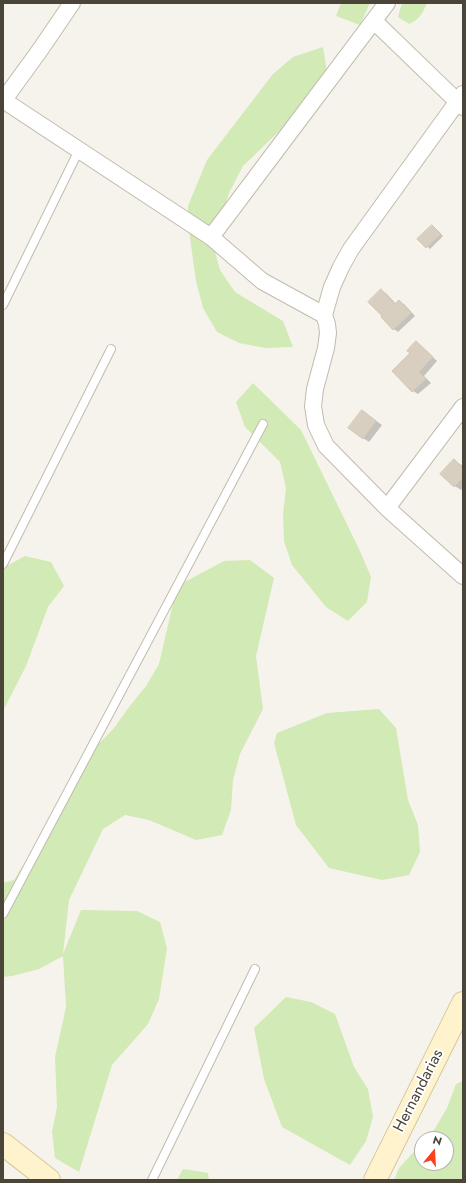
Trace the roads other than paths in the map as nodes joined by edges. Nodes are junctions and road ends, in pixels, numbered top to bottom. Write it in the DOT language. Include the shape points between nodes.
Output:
graph roads {
  1 [pos="72,3"];
  2 [pos="387,3"];
  3 [pos="374,21"];
  4 [pos="3,100"];
  5 [pos="461,101"];
  6 [pos="79,150"];
  7 [pos="211,237"];
  8 [pos="3,305"];
  9 [pos="324,315"];
  10 [pos="111,349"];
  11 [pos="463,407"];
  12 [pos="263,424"];
  13 [pos="387,508"];
  14 [pos="3,564"];
  15 [pos="463,576"];
  16 [pos="3,914"];
  17 [pos="255,969"];
  18 [pos="463,1003"];
  19 [pos="458,1026"];
  20 [pos="3,1144"];
  21 [pos="49,1180"];
  22 [pos="152,1180"];
  23 [pos="375,1180"];
  1 -- 4 [label="street"];
  2 -- 3 [label="street"];
  3 -- 5 [label="street"];
  3 -- 7 [label="street"];
  4 -- 6 [label="street"];
  5 -- 9 [label="street" via="351,249 332,287"];
  6 -- 7 [label="street"];
  6 -- 8 [label="lane"];
  7 -- 9 [label="street" via="262,281"];
  9 -- 13 [label="street" via="328,333 315,389 313,406 316,425 326,446"];
  10 -- 14 [label="lane"];
  11 -- 13 [label="street"];
  12 -- 16 [label="lane"];
  13 -- 15 [label="street"];
  17 -- 22 [label="lane"];
  18 -- 19 [label="street, Hernandarias"];
  19 -- 23 [label="street, Hernandarias" via="406,1116"];
  20 -- 21 [label="street"];
}
